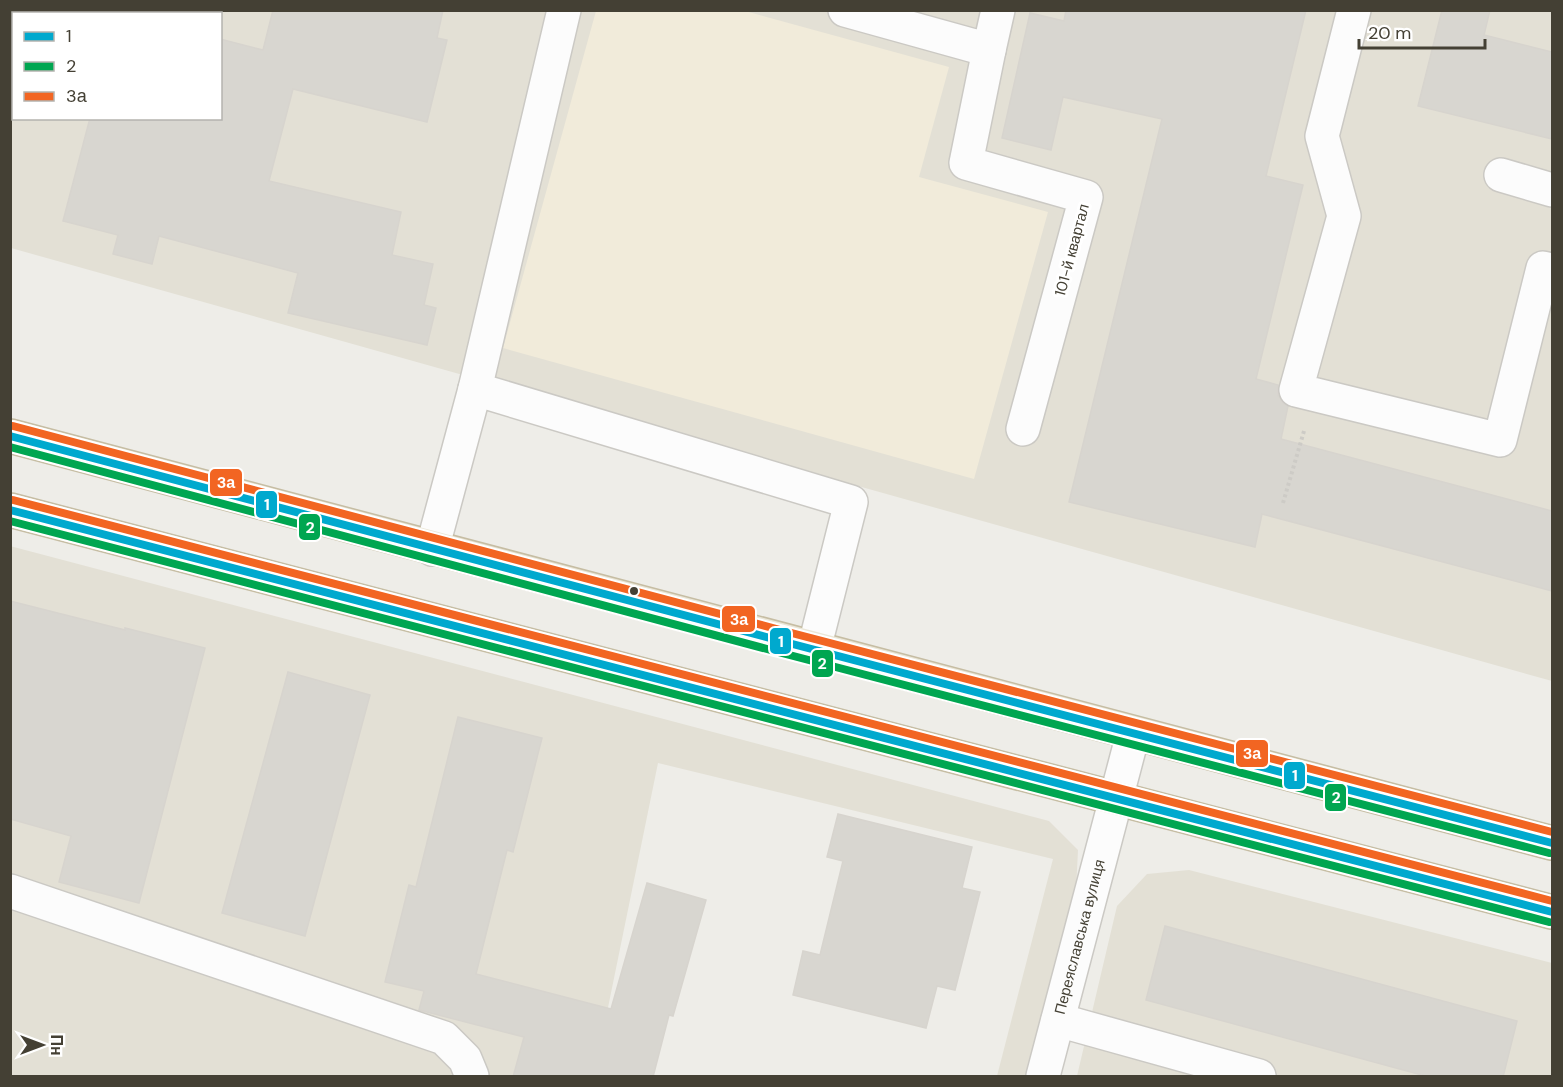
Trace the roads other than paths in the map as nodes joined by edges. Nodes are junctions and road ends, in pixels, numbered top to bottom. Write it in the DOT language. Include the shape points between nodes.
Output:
graph roads {
  1 [pos="564,10"];
  2 [pos="845,10"];
  3 [pos="998,10"];
  4 [pos="1354,10"];
  5 [pos="989,50"];
  6 [pos="1501,175"];
  7 [pos="1552,190"];
  8 [pos="1552,270"];
  9 [pos="475,389"];
  10 [pos="1023,429"];
  11 [pos="10,436"];
  12 [pos="10,510"];
  13 [pos="432,549"];
  14 [pos="814,649"];
  15 [pos="1133,734"];
  16 [pos="1115,798"];
  17 [pos="1552,843"];
  18 [pos="10,891"];
  19 [pos="1552,912"];
  20 [pos="1058,1020"];
  21 [pos="472,1077"];
  22 [pos="1043,1077"];
  23 [pos="1259,1077"];
  1 -- 9 [label="street"];
  2 -- 5 [label="street"];
  3 -- 5 [label="street"];
  4 -- 8 [label="street" via="1322,136 1344,216 1296,390 1500,440 1543,268"];
  5 -- 10 [label="street, 101-й квартал" via="966,163 1086,197"];
  6 -- 7 [label="street"];
  9 -- 13 [label="street"];
  9 -- 14 [label="street" via="851,502"];
  11 -- 13 [label="highway"];
  12 -- 16 [label="highway"];
  13 -- 14 [label="highway"];
  14 -- 15 [label="highway"];
  15 -- 16 [label="street, Переяславська вулиця"];
  15 -- 17 [label="highway"];
  16 -- 19 [label="highway"];
  16 -- 20 [label="street, Переяславська вулиця"];
  18 -- 21 [label="street" via="444,1038 465,1059"];
  20 -- 22 [label="street, Переяславська вулиця"];
  20 -- 23 [label="street"];
}
